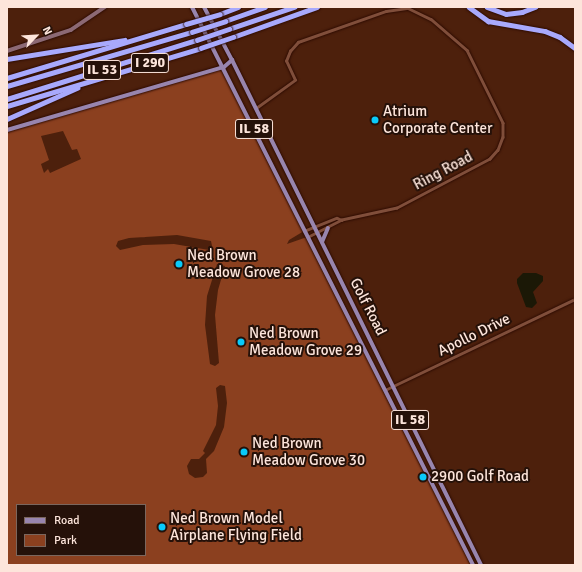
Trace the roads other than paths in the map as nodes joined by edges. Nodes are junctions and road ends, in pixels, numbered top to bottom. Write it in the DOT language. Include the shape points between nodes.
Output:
graph roads {
  1 [pos="105,7"];
  2 [pos="192,7"];
  3 [pos="204,7"];
  4 [pos="238,7"];
  5 [pos="266,7"];
  6 [pos="294,7"];
  7 [pos="317,7"];
  8 [pos="470,7"];
  9 [pos="487,7"];
  10 [pos="535,7"];
  11 [pos="147,36"];
  12 [pos="575,48"];
  13 [pos="7,51"];
  14 [pos="7,59"];
  15 [pos="232,60"];
  16 [pos="224,67"];
  17 [pos="7,78"];
  18 [pos="100,78"];
  19 [pos="7,86"];
  20 [pos="7,98"];
  21 [pos="7,106"];
  22 [pos="256,108"];
  23 [pos="7,119"];
  24 [pos="7,130"];
  25 [pos="342,220"];
  26 [pos="315,226"];
  27 [pos="328,228"];
  28 [pos="304,231"];
  29 [pos="318,232"];
  30 [pos="307,237"];
  31 [pos="322,242"];
  32 [pos="573,300"];
  33 [pos="393,386"];
  34 [pos="385,390"];
  35 [pos="473,565"];
  36 [pos="481,565"];
  1 -- 13 [label="street" via="71,30"];
  2 -- 16 [label="main road, IL 58"];
  3 -- 15 [label="main road, IL 58"];
  4 -- 11 [label="highway, I 290, bridge"];
  5 -- 19 [label="highway, IL 53, bridge" via="192,32"];
  6 -- 20 [label="highway, IL 53, bridge" via="197,40"];
  7 -- 18 [label="highway, I 290, bridge" via="201,48"];
  8 -- 12 [label="highway" via="488,21 545,31 560,37"];
  9 -- 10 [label="highway" via="506,14"];
  11 -- 14 [label="highway"];
  11 -- 17 [label="highway, I 290"];
  15 -- 16 [label="main road"];
  15 -- 22 [label="main road, Golf Road / IL 58"];
  16 -- 24 [label="main road"];
  16 -- 28 [label="main road, Golf Road / IL 58"];
  18 -- 21 [label="highway, I 290"];
  18 -- 23 [label="highway"];
  22 -- 25 [label="street, Ring Road" via="295,80 286,61 298,42 386,10 408,8 420,12 446,30 467,50 503,123 503,137 498,150 490,159 397,208"];
  22 -- 26 [label="main road, Golf Road / IL 58"];
  25 -- 26 [label="street, Ring Road" via="337,218"];
  25 -- 27 [label="street, Ring Road"];
  26 -- 28 [label="street, Ring Road"];
  26 -- 29 [label="main road, Golf Road / IL 58"];
  27 -- 29 [label="street, Ring Road"];
  27 -- 31 [label="main road"];
  28 -- 30 [label="main road, Golf Road / IL 58"];
  29 -- 30 [label="street, Ring Road"];
  29 -- 31 [label="main road, Golf Road / IL 58"];
  30 -- 34 [label="main road, Golf Road / IL 58"];
  31 -- 33 [label="main road, Golf Road / IL 58"];
  32 -- 33 [label="street, Apollo Drive"];
  33 -- 34 [label="street, Apollo Drive"];
  33 -- 36 [label="main road, Golf Road / IL 58"];
  34 -- 35 [label="main road, Golf Road / IL 58"];
}
